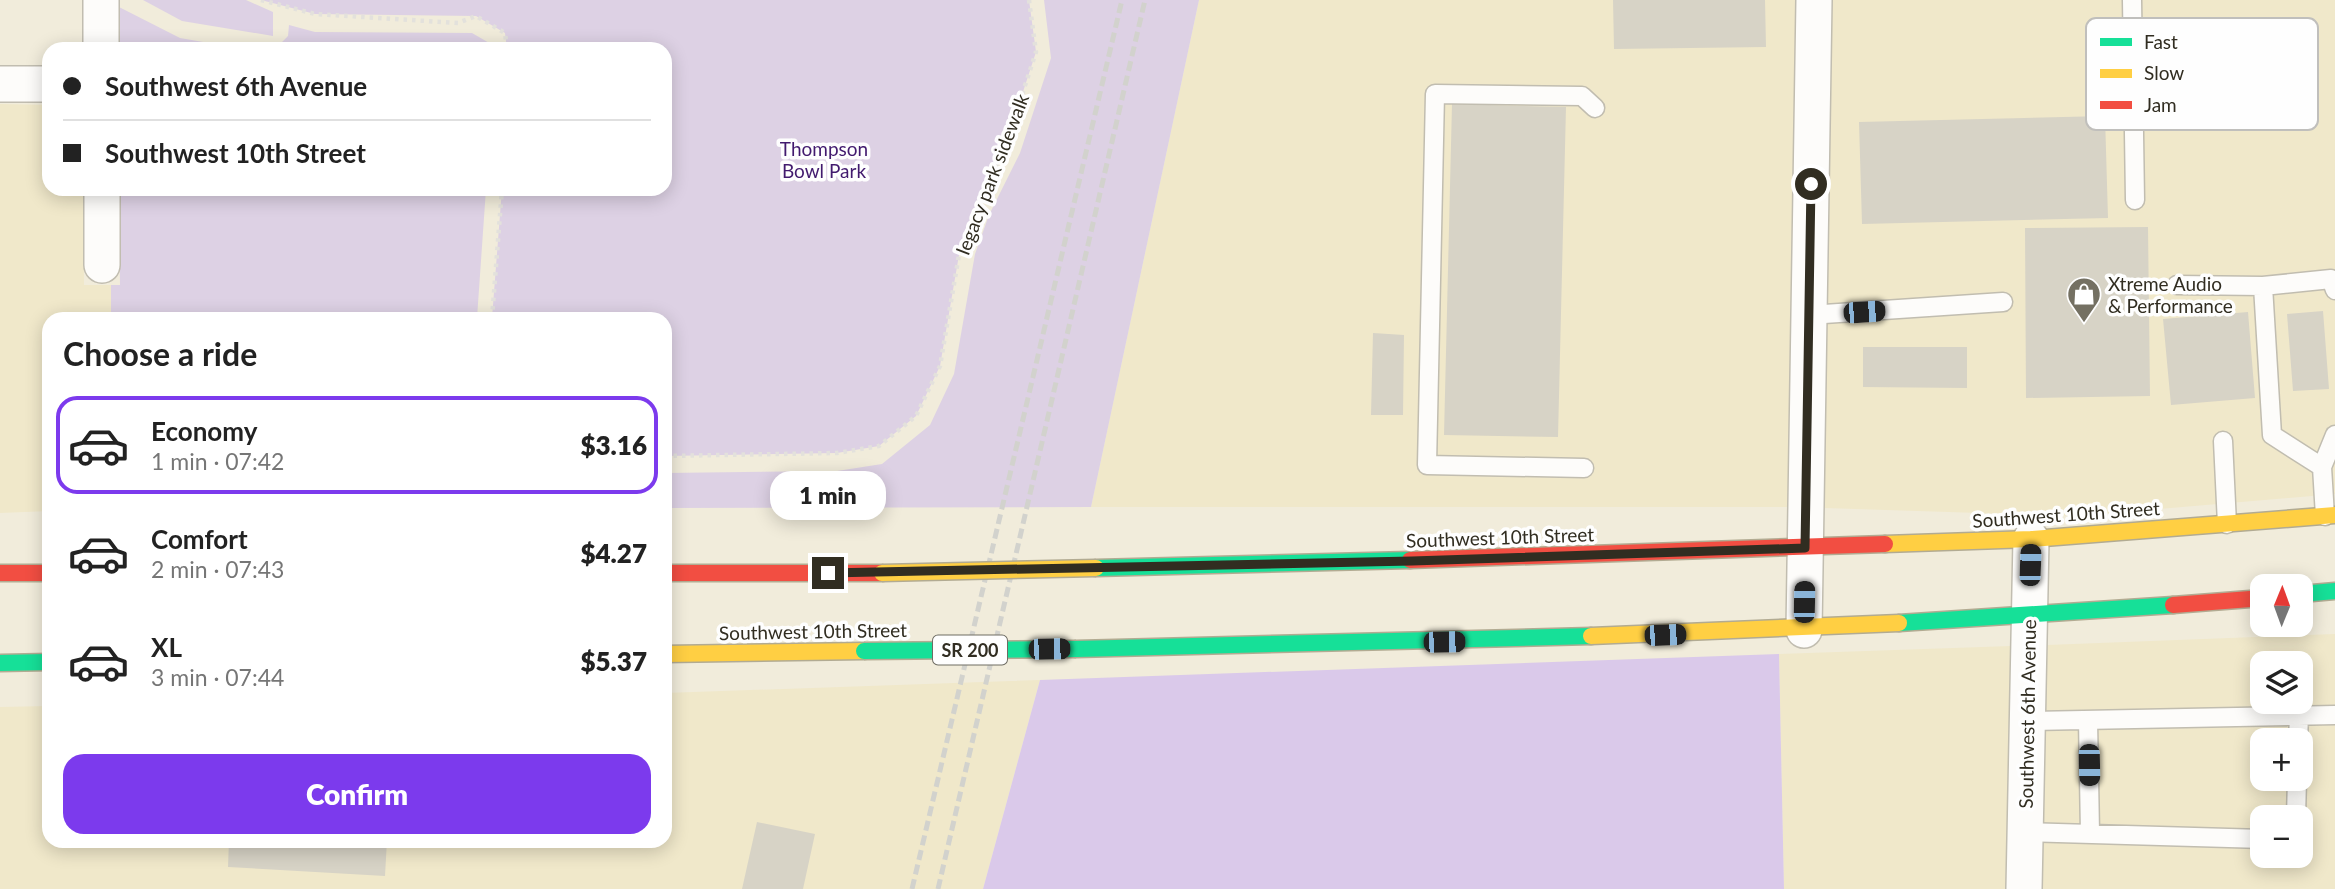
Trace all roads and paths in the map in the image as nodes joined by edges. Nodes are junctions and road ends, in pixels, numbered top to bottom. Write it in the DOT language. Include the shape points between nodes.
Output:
graph roads {
  1 [pos="101,0"];
  2 [pos="261,0"];
  3 [pos="1028,0"];
  4 [pos="1814,0"];
  5 [pos="2132,0"];
  6 [pos="2132,18"];
  7 [pos="101,42"];
  8 [pos="506,42"];
  9 [pos="0,84"];
  10 [pos="42,84"];
  11 [pos="1595,108"];
  12 [pos="2134,130"];
  13 [pos="102,196"];
  14 [pos="501,196"];
  15 [pos="2135,200"];
  16 [pos="102,265"];
  17 [pos="2177,285"];
  18 [pos="2263,286"];
  19 [pos="2335,290"];
  20 [pos="2003,302"];
  21 [pos="492,312"];
  22 [pos="1809,315"];
  23 [pos="2335,435"];
  24 [pos="2223,442"];
  25 [pos="672,456"];
  26 [pos="2322,467"];
  27 [pos="1584,468"];
  28 [pos="2330,515"];
  29 [pos="2227,524"];
  30 [pos="2031,539"];
  31 [pos="1805,548"];
  32 [pos="0,573"];
  33 [pos="42,573"];
  34 [pos="672,573"];
  35 [pos="2335,592"];
  36 [pos="2314,593"];
  37 [pos="2250,599"];
  38 [pos="2029,616"];
  39 [pos="1804,630"];
  40 [pos="672,654"];
  41 [pos="42,662"];
  42 [pos="0,663"];
  43 [pos="2335,715"];
  44 [pos="2299,716"];
  45 [pos="2088,720"];
  46 [pos="2027,722"];
  47 [pos="2298,728"];
  48 [pos="2025,831"];
  49 [pos="2090,833"];
  50 [pos="2250,839"];
  51 [pos="2024,889"];
  1 -- 7 [label="street"];
  2 -- 8 [label="path" via="316,14 458,23 476,16 505,33"];
  3 -- 25 [label="path, legacy park sidewalk" via="1036,52 1005,147 960,249 940,366 916,416 879,446 848,451"];
  4 -- 22 [label="street"];
  5 -- 6 [label="lane"];
  9 -- 10 [label="street"];
  11 -- 27 [label="lane" via="1582,96 1435,94 1427,465"];
  12 -- 15 [label="lane"];
  13 -- 16 [label="street"];
  14 -- 21 [label="path"];
  17 -- 18 [label="lane"];
  18 -- 19 [label="lane" via="2331,279"];
  18 -- 26 [label="lane" via="2272,435"];
  20 -- 22 [label="lane"];
  22 -- 31 [label="street"];
  23 -- 26 [label="lane"];
  24 -- 29 [label="lane"];
  26 -- 28 [label="lane"];
  28 -- 29 [label="main road, Southwest 10th Street"];
  29 -- 30 [label="main road, Southwest 10th Street"];
  30 -- 31 [label="main road, Southwest 10th Street"];
  30 -- 38 [label="street, Southwest 6th Avenue"];
  31 -- 34 [label="main road, Southwest 10th Street, bridge" via="882,573"];
  31 -- 39 [label="street"];
  32 -- 33 [label="main road"];
  35 -- 36 [label="main road"];
  37 -- 38 [label="main road, Southwest 10th Street / SR 200"];
  38 -- 39 [label="main road, Southwest 10th Street / SR 200"];
  38 -- 46 [label="street, Southwest 6th Avenue"];
  39 -- 40 [label="main road, Southwest 10th Street / SR 200, bridge" via="1471,642"];
  41 -- 42 [label="main road"];
  43 -- 44 [label="lane"];
  44 -- 45 [label="lane"];
  44 -- 47 [label="lane"];
  45 -- 46 [label="lane"];
  45 -- 49 [label="lane"];
  46 -- 48 [label="street, Southwest 6th Avenue"];
  48 -- 49 [label="lane"];
  48 -- 51 [label="street, Southwest 6th Avenue"];
  49 -- 50 [label="lane"];
}
